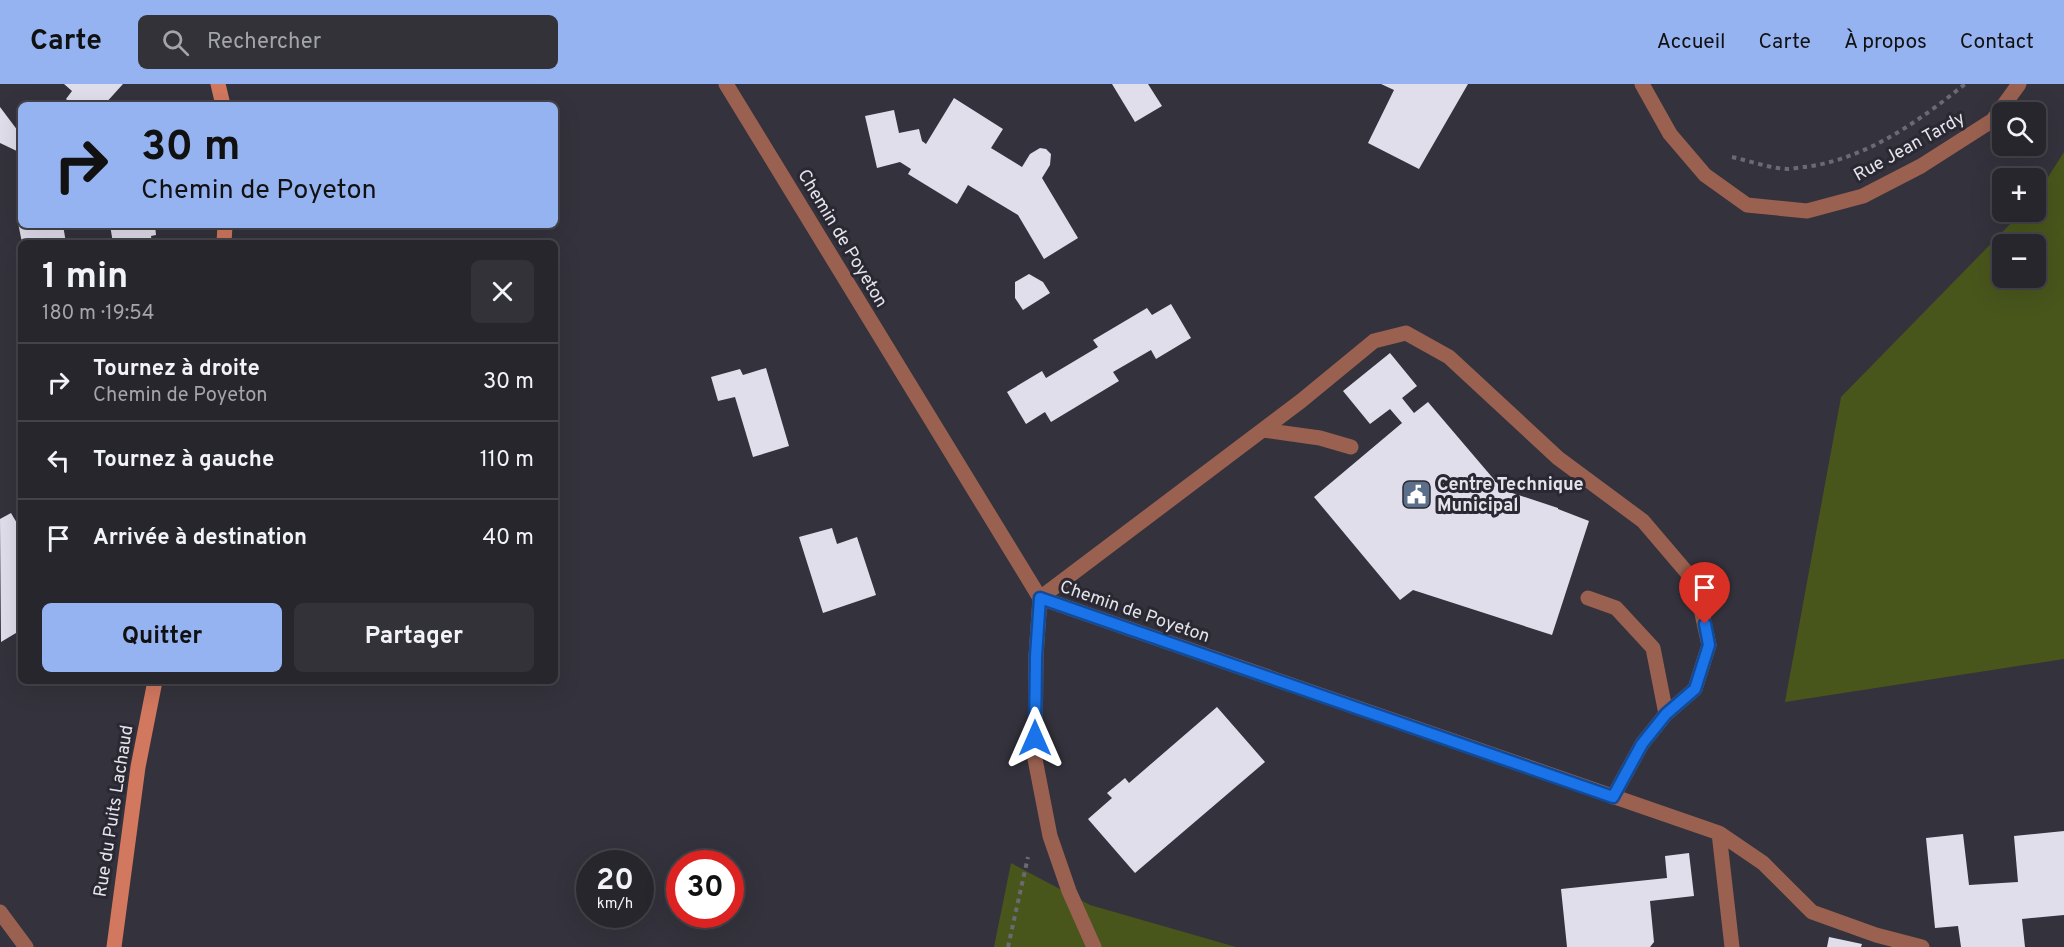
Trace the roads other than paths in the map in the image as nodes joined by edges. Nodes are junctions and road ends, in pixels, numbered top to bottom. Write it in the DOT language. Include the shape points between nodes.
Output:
graph roads {
  1 [pos="218,84"];
  2 [pos="726,84"];
  3 [pos="1642,84"];
  4 [pos="2019,84"];
  5 [pos="223,102"];
  6 [pos="1263,430"];
  7 [pos="1351,447"];
  8 [pos="1040,598"];
  9 [pos="1588,598"];
  10 [pos="154,684"];
  11 [pos="1666,714"];
  12 [pos="1613,797"];
  13 [pos="1719,833"];
  14 [pos="0,912"];
  15 [pos="26,947"];
  16 [pos="114,947"];
  17 [pos="1094,947"];
  18 [pos="1731,947"];
  19 [pos="1922,947"];
  1 -- 5 [label="street"];
  2 -- 8 [label="street, Chemin de Poyeton"];
  3 -- 4 [label="street, Rue Jean Tardy" via="1670,134 1705,175 1747,206 1807,211 1863,196 1922,166 1994,120"];
  6 -- 7 [label="street"];
  6 -- 8 [label="street"];
  6 -- 11 [label="street" via="1374,341 1406,333 1449,357 1558,458 1643,521 1695,582 1709,645 1695,689"];
  8 -- 12 [label="street, Chemin de Poyeton"];
  8 -- 17 [label="street" via="1035,759 1050,836"];
  9 -- 11 [label="street" via="1616,608 1653,648"];
  10 -- 16 [label="street, Rue du Puits Lachaud" via="138,767"];
  11 -- 12 [label="street" via="1642,744"];
  12 -- 13 [label="street, Chemin de Poyeton"];
  13 -- 18 [label="street"];
  13 -- 19 [label="street, Chemin de Poyeton" via="1763,863 1812,912"];
  14 -- 15 [label="street"];
}
